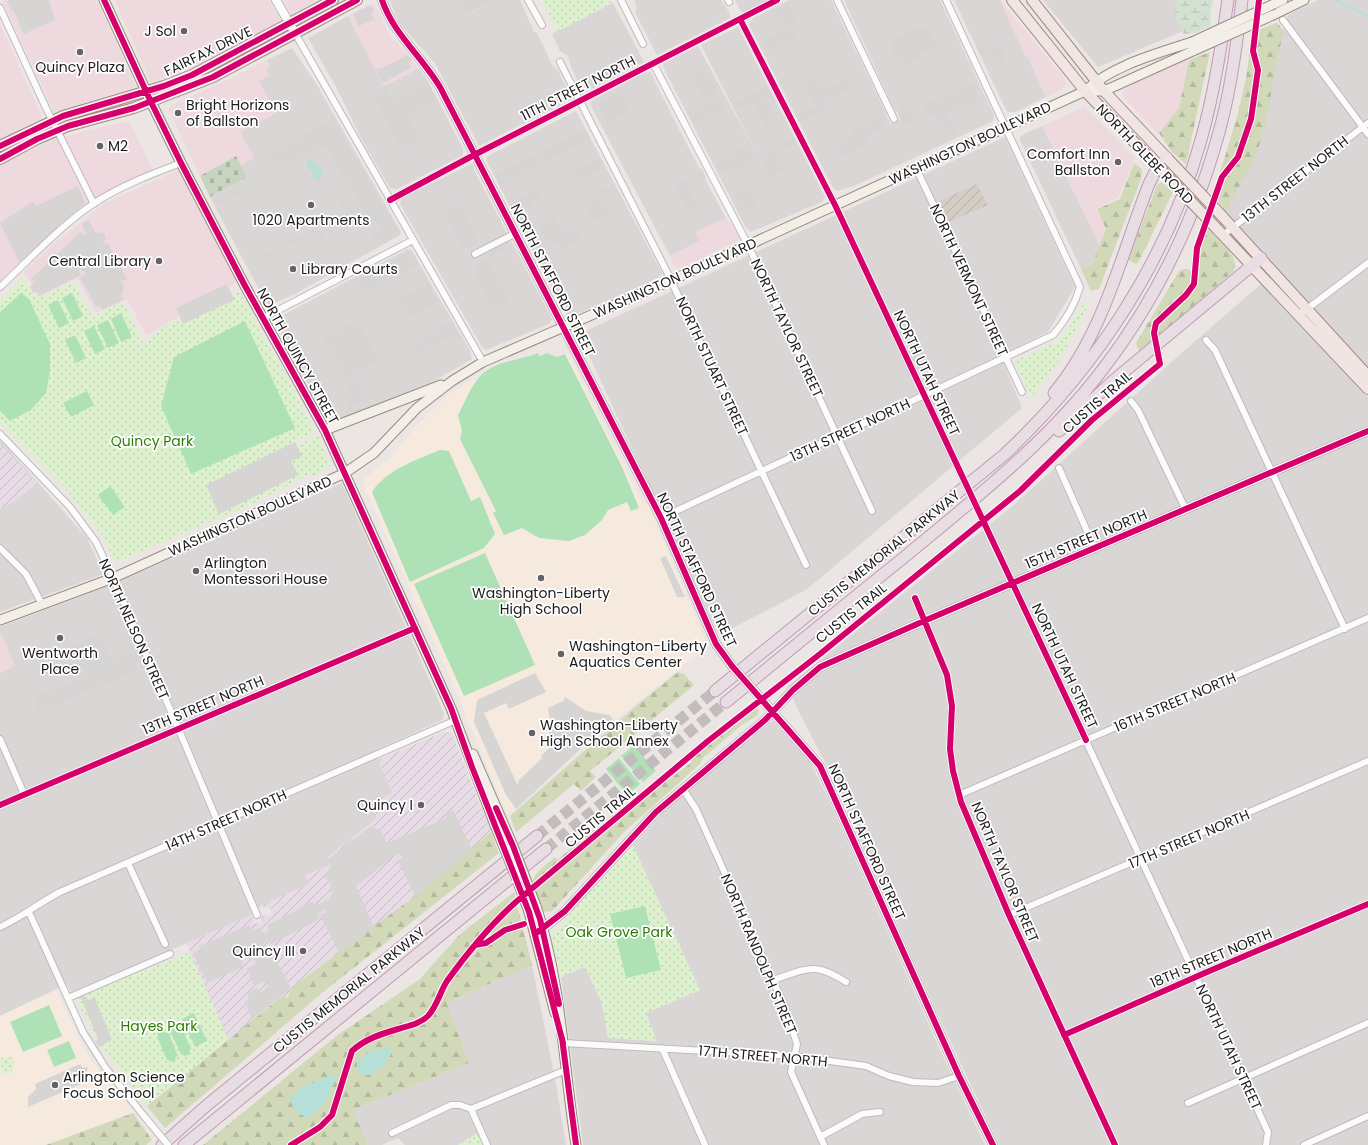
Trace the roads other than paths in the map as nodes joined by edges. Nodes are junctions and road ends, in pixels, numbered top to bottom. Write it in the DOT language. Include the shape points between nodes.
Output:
graph roads {
  1 [pos="104,0"];
  2 [pos="276,0"];
  3 [pos="333,0"];
  4 [pos="357,0"];
  5 [pos="382,0"];
  6 [pos="528,0"];
  7 [pos="621,0"];
  8 [pos="777,0"];
  9 [pos="837,0"];
  10 [pos="946,0"];
  11 [pos="1012,0"];
  12 [pos="1032,0"];
  13 [pos="1228,0"];
  14 [pos="1242,0"];
  15 [pos="1283,0"];
  16 [pos="1304,0"];
  17 [pos="0,8"];
  18 [pos="740,19"];
  19 [pos="1283,20"];
  20 [pos="290,23"];
  21 [pos="542,25"];
  22 [pos="295,33"];
  23 [pos="643,44"];
  24 [pos="1194,46"];
  25 [pos="560,62"];
  26 [pos="653,63"];
  27 [pos="1096,80"];
  28 [pos="146,91"];
  29 [pos="1085,91"];
  30 [pos="1104,91"];
  31 [pos="579,101"];
  32 [pos="151,102"];
  33 [pos="894,119"];
  34 [pos="52,120"];
  35 [pos="1368,122"];
  36 [pos="1006,127"];
  37 [pos="1362,127"];
  38 [pos="57,130"];
  39 [pos="1368,134"];
  40 [pos="0,146"];
  41 [pos="474,155"];
  42 [pos="1168,158"];
  43 [pos="0,159"];
  44 [pos="181,162"];
  45 [pos="916,168"];
  46 [pos="1161,169"];
  47 [pos="390,200"];
  48 [pos="94,204"];
  49 [pos="835,205"];
  50 [pos="1233,227"];
  51 [pos="516,233"];
  52 [pos="1220,233"];
  53 [pos="413,240"];
  54 [pos="748,246"];
  55 [pos="475,254"];
  56 [pos="1261,258"];
  57 [pos="1368,263"];
  58 [pos="1252,266"];
  59 [pos="672,280"];
  60 [pos="0,287"];
  61 [pos="1302,313"];
  62 [pos="263,318"];
  63 [pos="564,328"];
  64 [pos="1206,340"];
  65 [pos="1005,356"];
  66 [pos="483,362"];
  67 [pos="452,380"];
  68 [pos="1367,383"];
  69 [pos="1022,392"];
  70 [pos="924,396"];
  71 [pos="1131,401"];
  72 [pos="325,430"];
  73 [pos="1368,431"];
  74 [pos="0,434"];
  75 [pos="837,436"];
  76 [pos="1059,468"];
  77 [pos="986,470"];
  78 [pos="761,471"];
  79 [pos="345,472"];
  80 [pos="1273,472"];
  81 [pos="1186,510"];
  82 [pos="872,511"];
  83 [pos="661,518"];
  84 [pos="932,534"];
  85 [pos="0,548"];
  86 [pos="1095,549"];
  87 [pos="806,565"];
  88 [pos="113,578"];
  89 [pos="1013,583"];
  90 [pos="915,598"];
  91 [pos="42,604"];
  92 [pos="1368,618"];
  93 [pos="0,620"];
  94 [pos="924,621"];
  95 [pos="415,628"];
  96 [pos="1345,630"];
  97 [pos="715,691"];
  98 [pos="726,702"];
  99 [pos="773,712"];
  100 [pos="458,724"];
  101 [pos="178,728"];
  102 [pos="0,739"];
  103 [pos="1086,740"];
  104 [pos="1368,761"];
  105 [pos="683,789"];
  106 [pos="24,794"];
  107 [pos="959,795"];
  108 [pos="0,805"];
  109 [pos="218,823"];
  110 [pos="537,836"];
  111 [pos="546,848"];
  112 [pos="1142,859"];
  113 [pos="128,863"];
  114 [pos="1367,907"];
  115 [pos="29,912"];
  116 [pos="1009,915"];
  117 [pos="257,916"];
  118 [pos="0,927"];
  119 [pos="539,931"];
  120 [pos="165,944"];
  121 [pos="170,954"];
  122 [pos="1196,977"];
  123 [pos="773,980"];
  124 [pos="846,982"];
  125 [pos="68,998"];
  126 [pos="1368,1023"];
  127 [pos="1064,1035"];
  128 [pos="563,1043"];
  129 [pos="662,1048"];
  130 [pos="794,1056"];
  131 [pos="566,1070"];
  132 [pos="959,1076"];
  133 [pos="1243,1077"];
  134 [pos="1188,1103"];
  135 [pos="471,1109"];
  136 [pos="880,1112"];
  137 [pos="1368,1116"];
  138 [pos="392,1133"];
  139 [pos="820,1137"];
  140 [pos="162,1145"];
  141 [pos="168,1145"];
  142 [pos="184,1145"];
  143 [pos="488,1145"];
  144 [pos="576,1145"];
  145 [pos="705,1145"];
  146 [pos="824,1145"];
  147 [pos="992,1145"];
  148 [pos="1115,1145"];
  149 [pos="1266,1145"];
  150 [pos="1304,1145"];
  1 -- 28 [label="main road, NORTH QUINCY STREET"];
  2 -- 20 [label="street"];
  3 -- 20 [label="main road, FAIRFAX DRIVE"];
  4 -- 22 [label="main road, FAIRFAX DRIVE"];
  5 -- 41 [label="street, NORTH STAFFORD STREET" via="392,24 426,65 440,87"];
  6 -- 21 [label="street"];
  7 -- 23 [label="street"];
  8 -- 18 [label="street, 11TH STREET NORTH"];
  9 -- 33 [label="street"];
  10 -- 36 [label="street"];
  11 -- 29 [label="main road, NORTH GLEBE ROAD"];
  12 -- 27 [label="main road, NORTH GLEBE ROAD"];
  13 -- 77 [label="highway, CUSTIS MEMORIAL PARKWAY" via="1216,78 1200,141 1182,197 1149,268 1108,336 1072,383 1034,426"];
  14 -- 84 [label="highway, CUSTIS MEMORIAL PARKWAY" via="1231,79 1214,150 1185,229 1149,300 1103,369 1055,425 1003,475"];
  15 -- 24 [label="main road, WASHINGTON BOULEVARD, bridge"];
  16 -- 24 [label="main road, WASHINGTON BOULEVARD, bridge"];
  17 -- 34 [label="street"];
  18 -- 26 [label="street, 11TH STREET NORTH"];
  18 -- 49 [label="street, NORTH UTAH STREET"];
  19 -- 37 [label="street"];
  20 -- 22 [label="street"];
  20 -- 28 [label="main road, FAIRFAX DRIVE" via="210,66"];
  22 -- 32 [label="main road, FAIRFAX DRIVE" via="213,77"];
  22 -- 47 [label="street"];
  24 -- 27 [label="main road, WASHINGTON BOULEVARD" via="1135,62"];
  24 -- 30 [label="main road, WASHINGTON BOULEVARD"];
  25 -- 31 [label="street, NORTH STUART STREET"];
  26 -- 31 [label="street, 11TH STREET NORTH"];
  26 -- 54 [label="street, NORTH TAYLOR STREET"];
  27 -- 29 [label="main road, WASHINGTON BOULEVARD"];
  27 -- 30 [label="main road, NORTH GLEBE ROAD"];
  28 -- 32 [label="main road, NORTH QUINCY STREET"];
  28 -- 34 [label="main road, FAIRFAX DRIVE"];
  29 -- 30 [label="main road, WASHINGTON BOULEVARD"];
  29 -- 36 [label="main road, WASHINGTON BOULEVARD"];
  29 -- 46 [label="main road, NORTH GLEBE ROAD"];
  30 -- 42 [label="main road, NORTH GLEBE ROAD"];
  31 -- 41 [label="street, 11TH STREET NORTH"];
  31 -- 59 [label="street, NORTH STUART STREET"];
  32 -- 38 [label="main road, FAIRFAX DRIVE"];
  32 -- 44 [label="main road, NORTH QUINCY STREET"];
  34 -- 38 [label="street"];
  34 -- 40 [label="main road, FAIRFAX DRIVE"];
  35 -- 37 [label="street, 13TH STREET NORTH"];
  36 -- 45 [label="main road, WASHINGTON BOULEVARD"];
  36 -- 65 [label="street, 13TH STREET NORTH" via="1080,287 1076,301 1053,335"];
  37 -- 39 [label="street"];
  37 -- 50 [label="street, 13TH STREET NORTH"];
  38 -- 43 [label="main road, FAIRFAX DRIVE"];
  38 -- 48 [label="street"];
  41 -- 47 [label="street, 11TH STREET NORTH"];
  41 -- 51 [label="street, NORTH STAFFORD STREET"];
  42 -- 46 [label="highway"];
  42 -- 50 [label="main road, NORTH GLEBE ROAD, bridge"];
  44 -- 48 [label="street"];
  44 -- 62 [label="main road, NORTH QUINCY STREET"];
  45 -- 49 [label="main road, WASHINGTON BOULEVARD"];
  45 -- 65 [label="street, NORTH VERMONT STREET"];
  46 -- 52 [label="main road, NORTH GLEBE ROAD, bridge"];
  46 -- 77 [label="highway" via="1145,194 1100,316 1074,366 1048,401"];
  47 -- 53 [label="street"];
  48 -- 60 [label="street" via="59,231"];
  49 -- 54 [label="main road, WASHINGTON BOULEVARD"];
  49 -- 70 [label="street, NORTH UTAH STREET"];
  50 -- 52 [label="street, 13TH STREET NORTH"];
  50 -- 56 [label="main road, NORTH GLEBE ROAD"];
  51 -- 55 [label="street"];
  51 -- 63 [label="street, NORTH STAFFORD STREET"];
  52 -- 58 [label="main road, NORTH GLEBE ROAD"];
  53 -- 62 [label="street"];
  53 -- 66 [label="street"];
  54 -- 59 [label="main road, WASHINGTON BOULEVARD"];
  54 -- 75 [label="street, NORTH TAYLOR STREET"];
  56 -- 58 [label="highway"];
  56 -- 61 [label="main road, NORTH GLEBE ROAD"];
  57 -- 61 [label="street"];
  58 -- 61 [label="main road, NORTH GLEBE ROAD"];
  58 -- 84 [label="highway" via="1114,380 995,491"];
  59 -- 63 [label="main road, WASHINGTON BOULEVARD"];
  59 -- 78 [label="street, NORTH STUART STREET"];
  61 -- 68 [label="main road, NORTH GLEBE ROAD"];
  62 -- 72 [label="main road, NORTH QUINCY STREET"];
  63 -- 66 [label="main road, WASHINGTON BOULEVARD"];
  63 -- 83 [label="street, NORTH STAFFORD STREET"];
  64 -- 80 [label="street" via="1215,350"];
  65 -- 69 [label="street, NORTH VERMONT STREET"];
  65 -- 70 [label="street, 13TH STREET NORTH"];
  66 -- 67 [label="main road, WASHINGTON BOULEVARD"];
  67 -- 72 [label="main road"];
  67 -- 79 [label="main road, WASHINGTON BOULEVARD" via="417,408 374,453"];
  70 -- 75 [label="street, 13TH STREET NORTH"];
  70 -- 89 [label="street, NORTH UTAH STREET, bridge"];
  71 -- 81 [label="street" via="1138,410"];
  72 -- 79 [label="main road, NORTH QUINCY STREET"];
  73 -- 80 [label="street, 15TH STREET NORTH"];
  74 -- 88 [label="street, NORTH NELSON STREET" via="70,507 96,542"];
  75 -- 78 [label="street, 13TH STREET NORTH"];
  75 -- 82 [label="street, NORTH TAYLOR STREET"];
  76 -- 86 [label="street"];
  77 -- 97 [label="highway, CUSTIS MEMORIAL PARKWAY"];
  78 -- 83 [label="street, 13TH STREET NORTH"];
  78 -- 87 [label="street, NORTH STUART STREET"];
  79 -- 88 [label="main road, WASHINGTON BOULEVARD"];
  79 -- 95 [label="main road, NORTH QUINCY STREET"];
  80 -- 81 [label="street, 15TH STREET NORTH"];
  80 -- 96 [label="street"];
  81 -- 86 [label="street, 15TH STREET NORTH"];
  83 -- 99 [label="street, NORTH STAFFORD STREET, bridge" via="716,644"];
  84 -- 98 [label="highway, CUSTIS MEMORIAL PARKWAY"];
  85 -- 91 [label="street" via="26,574"];
  86 -- 89 [label="street, 15TH STREET NORTH"];
  88 -- 91 [label="main road, WASHINGTON BOULEVARD"];
  88 -- 101 [label="street, NORTH NELSON STREET"];
  89 -- 94 [label="street, 15TH STREET NORTH"];
  89 -- 103 [label="street, NORTH UTAH STREET"];
  90 -- 94 [label="street, NORTH TAYLOR STREET"];
  91 -- 93 [label="main road, WASHINGTON BOULEVARD"];
  92 -- 96 [label="street, 16TH STREET NORTH"];
  94 -- 99 [label="street, 15TH STREET NORTH" via="820,668 793,690"];
  94 -- 107 [label="street, NORTH TAYLOR STREET" via="947,675 952,706 952,764"];
  95 -- 100 [label="main road, NORTH QUINCY STREET"];
  95 -- 101 [label="street, 13TH STREET NORTH"];
  96 -- 103 [label="street, 16TH STREET NORTH"];
  99 -- 105 [label="street, 15TH STREET NORTH"];
  99 -- 132 [label="street, NORTH STAFFORD STREET" via="820,766"];
  100 -- 109 [label="street, 14TH STREET NORTH"];
  100 -- 119 [label="main road, NORTH QUINCY STREET, bridge" via="472,767 498,822 513,846"];
  101 -- 106 [label="street, 13TH STREET NORTH"];
  101 -- 109 [label="street, NORTH NELSON STREET"];
  102 -- 106 [label="street"];
  103 -- 107 [label="street, 16TH STREET NORTH"];
  103 -- 112 [label="street, NORTH UTAH STREET"];
  104 -- 112 [label="street, 17TH STREET NORTH"];
  105 -- 119 [label="street, 15TH STREET NORTH" via="656,812 565,911"];
  105 -- 123 [label="street, NORTH RANDOLPH STREET" via="696,809"];
  106 -- 108 [label="street, 13TH STREET NORTH"];
  107 -- 116 [label="street, NORTH TAYLOR STREET"];
  109 -- 113 [label="street, 14TH STREET NORTH"];
  109 -- 117 [label="street, NORTH NELSON STREET"];
  110 -- 140 [label="highway, CUSTIS MEMORIAL PARKWAY" via="206,1106"];
  111 -- 142 [label="highway, CUSTIS MEMORIAL PARKWAY"];
  112 -- 116 [label="street, 17TH STREET NORTH"];
  112 -- 122 [label="street, NORTH UTAH STREET"];
  113 -- 115 [label="street, 14TH STREET NORTH" via="60,892 39,903"];
  113 -- 120 [label="street"];
  114 -- 122 [label="street, 18TH STREET NORTH"];
  115 -- 118 [label="street, 14TH STREET NORTH"];
  115 -- 125 [label="street"];
  116 -- 127 [label="street, NORTH TAYLOR STREET"];
  119 -- 128 [label="main road, NORTH QUINCY STREET" via="560,1014"];
  121 -- 125 [label="street"];
  122 -- 127 [label="street, 18TH STREET NORTH"];
  122 -- 133 [label="street, NORTH UTAH STREET"];
  123 -- 124 [label="street" via="811,968 830,972"];
  123 -- 130 [label="street, NORTH RANDOLPH STREET" via="797,1044"];
  125 -- 141 [label="street, bridge" via="83,1032 98,1056"];
  126 -- 133 [label="street"];
  127 -- 148 [label="street, NORTH TAYLOR STREET"];
  128 -- 129 [label="street, 17TH STREET NORTH"];
  128 -- 131 [label="main road, NORTH QUINCY STREET"];
  129 -- 130 [label="street, 17TH STREET NORTH"];
  129 -- 145 [label="street"];
  130 -- 132 [label="street, 17TH STREET NORTH" via="866,1066 889,1076 913,1082 938,1083"];
  130 -- 139 [label="street, NORTH RANDOLPH STREET" via="791,1072"];
  131 -- 135 [label="street"];
  131 -- 144 [label="main road, NORTH QUINCY STREET"];
  132 -- 147 [label="street, NORTH STAFFORD STREET"];
  133 -- 134 [label="street"];
  133 -- 149 [label="street, NORTH UTAH STREET" via="1268,1132"];
  135 -- 138 [label="street" via="460,1104 451,1105"];
  135 -- 143 [label="street"];
  136 -- 139 [label="street" via="862,1114"];
  137 -- 150 [label="street"];
  139 -- 146 [label="street, NORTH RANDOLPH STREET"];
}
